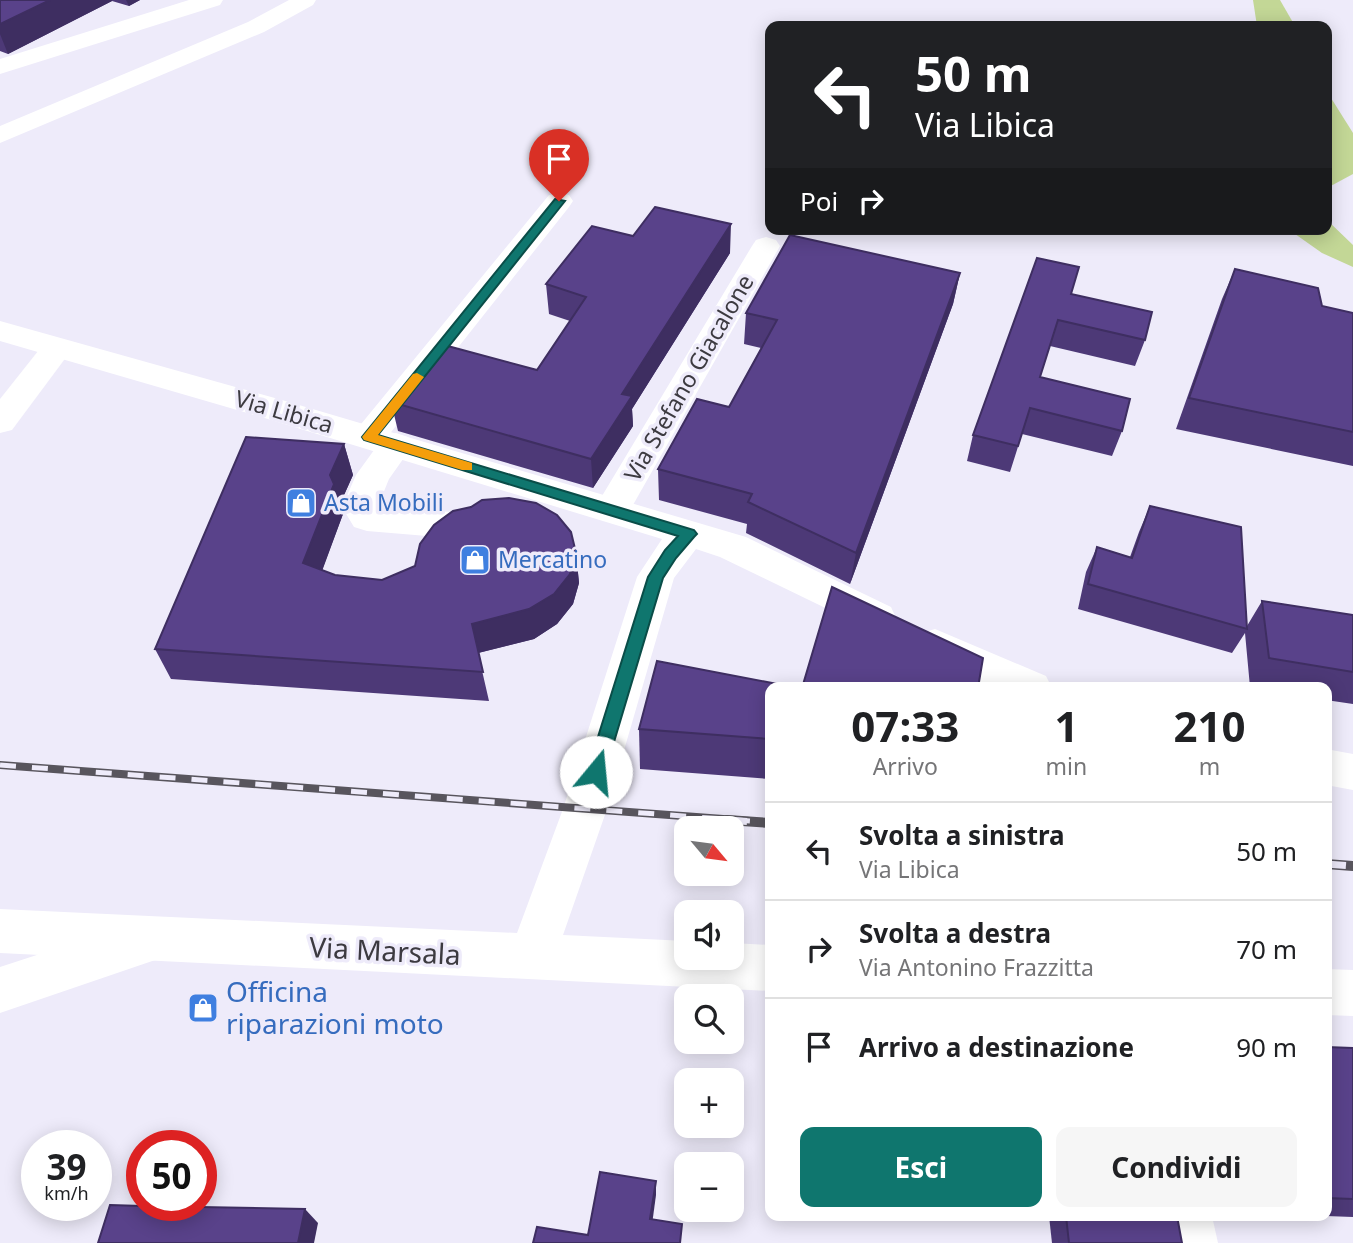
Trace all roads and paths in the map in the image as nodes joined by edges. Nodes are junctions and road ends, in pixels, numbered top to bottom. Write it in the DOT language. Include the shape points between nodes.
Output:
graph roads {
  1 [pos="212,0"];
  2 [pos="305,0"];
  3 [pos="0,67"];
  4 [pos="0,135"];
  5 [pos="559,201"];
  6 [pos="766,246"];
  7 [pos="0,331"];
  8 [pos="57,348"];
  9 [pos="0,422"];
  10 [pos="382,441"];
  11 [pos="612,510"];
  12 [pos="463,526"];
  13 [pos="689,534"];
  14 [pos="1019,682"];
  15 [pos="1332,768"];
  16 [pos="1353,772"];
  17 [pos="0,931"];
  18 [pos="150,940"];
  19 [pos="531,958"];
  20 [pos="765,968"];
  21 [pos="0,990"];
  22 [pos="1332,992"];
  23 [pos="1353,993"];
  24 [pos="1186,1221"];
  25 [pos="1191,1243"];
  1 -- 3 [label="main road"];
  2 -- 4 [label="main road" via="256,27"];
  5 -- 10 [label="main road"];
  6 -- 11 [label="main road, Via Stefano Giacalone"];
  7 -- 8 [label="main road, Via Libica"];
  8 -- 9 [label="main road"];
  8 -- 10 [label="main road, Via Libica"];
  10 -- 11 [label="main road, Via Libica"];
  10 -- 12 [label="main road" via="360,507 367,519"];
  11 -- 13 [label="main road, Via Libica"];
  13 -- 14 [label="main road, Via Libica" via="733,547"];
  13 -- 19 [label="main road" via="656,577 584,809"];
  15 -- 16 [label="main road"];
  17 -- 18 [label="main road, Via Marsala"];
  18 -- 19 [label="main road, Via Marsala"];
  18 -- 21 [label="main road"];
  19 -- 20 [label="main road, Via Marsala"];
  22 -- 23 [label="main road"];
  24 -- 25 [label="main road"];
}
